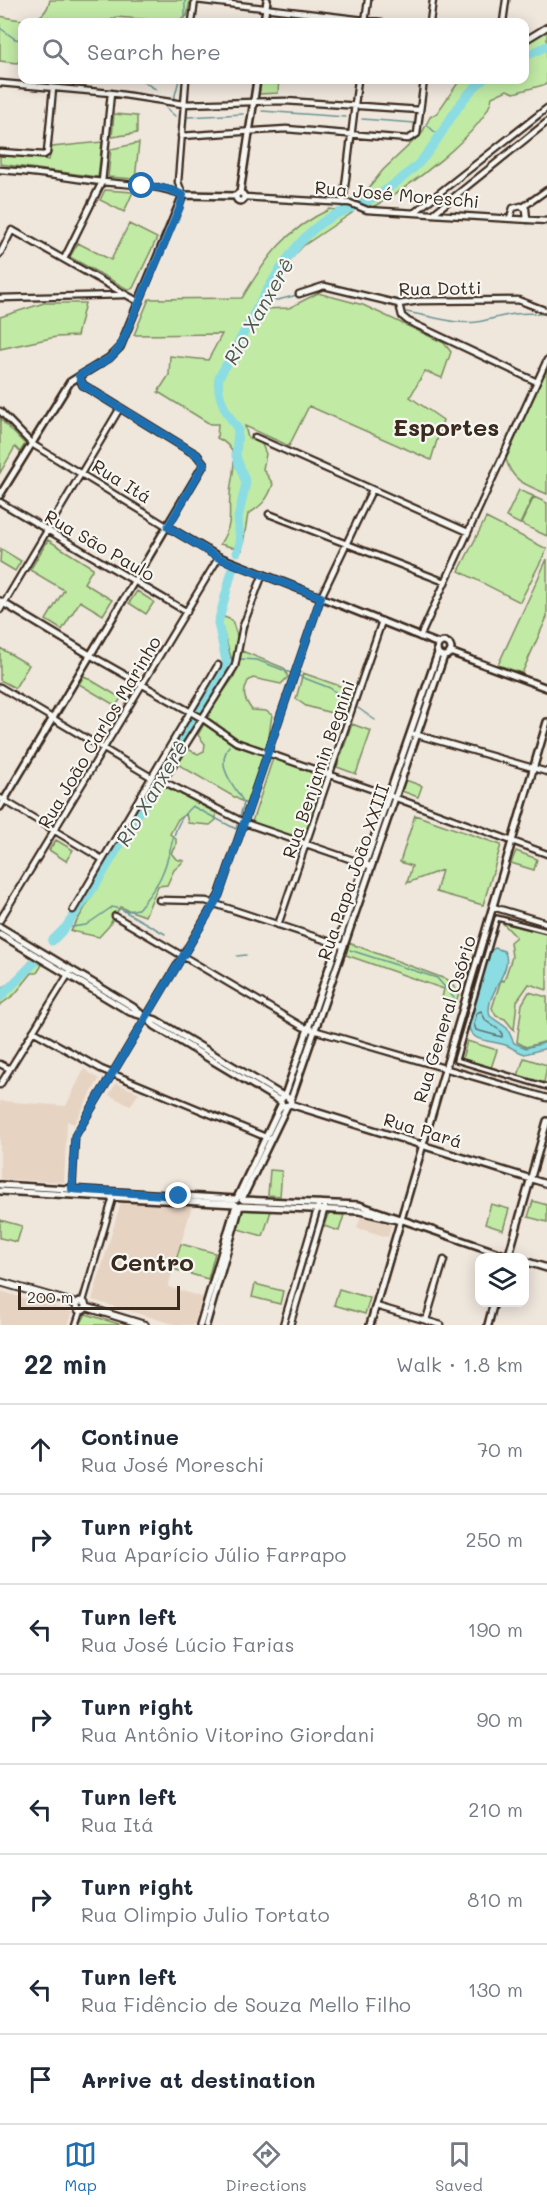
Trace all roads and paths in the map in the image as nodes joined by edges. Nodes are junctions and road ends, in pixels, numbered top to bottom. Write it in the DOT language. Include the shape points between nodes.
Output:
graph roads {
  1 [pos="195,0"];
  2 [pos="267,0"];
  3 [pos="368,0"];
  4 [pos="433,0"];
  5 [pos="506,0"];
  6 [pos="266,8"];
  7 [pos="193,18"];
  8 [pos="265,18"];
  9 [pos="342,18"];
  10 [pos="365,18"];
  11 [pos="431,18"];
  12 [pos="504,18"];
  13 [pos="547,27"];
  14 [pos="529,38"];
  15 [pos="0,83"];
  16 [pos="186,84"];
  17 [pos="256,84"];
  18 [pos="358,84"];
  19 [pos="423,84"];
  20 [pos="53,88"];
  21 [pos="111,93"];
  22 [pos="254,101"];
  23 [pos="183,104"];
  24 [pos="356,104"];
  25 [pos="547,108"];
  26 [pos="420,110"];
  27 [pos="547,122"];
  28 [pos="250,130"];
  29 [pos="351,134"];
  30 [pos="181,136"];
  31 [pos="0,152"];
  32 [pos="0,170"];
  33 [pos="102,182"];
  34 [pos="547,190"];
  35 [pos="183,195"];
  36 [pos="240,195"];
  37 [pos="343,203"];
  38 [pos="523,207"];
  39 [pos="415,212"];
  40 [pos="434,213"];
  41 [pos="510,218"];
  42 [pos="527,220"];
  43 [pos="547,221"];
  44 [pos="0,254"];
  45 [pos="64,259"];
  46 [pos="299,294"];
  47 [pos="127,295"];
  48 [pos="0,298"];
  49 [pos="139,302"];
  50 [pos="399,304"];
  51 [pos="547,310"];
  52 [pos="547,360"];
  53 [pos="79,376"];
  54 [pos="537,382"];
  55 [pos="120,408"];
  56 [pos="0,411"];
  57 [pos="255,437"];
  58 [pos="32,444"];
  59 [pos="83,474"];
  60 [pos="372,490"];
  61 [pos="0,495"];
  62 [pos="0,502"];
  63 [pos="269,514"];
  64 [pos="168,527"];
  65 [pos="48,530"];
  66 [pos="468,532"];
  67 [pos="345,546"];
  68 [pos="219,558"];
  69 [pos="263,574"];
  70 [pos="136,581"];
  71 [pos="445,582"];
  72 [pos="321,597"];
  73 [pos="2,602"];
  74 [pos="0,610"];
  75 [pos="187,612"];
  76 [pos="382,621"];
  77 [pos="420,637"];
  78 [pos="439,644"];
  79 [pos="444,653"];
  80 [pos="90,655"];
  81 [pos="219,665"];
  82 [pos="142,686"];
  83 [pos="0,687"];
  84 [pos="547,688"];
  85 [pos="196,715"];
  86 [pos="53,718"];
  87 [pos="547,722"];
  88 [pos="412,734"];
  89 [pos="105,748"];
  90 [pos="268,754"];
  91 [pos="533,769"];
  92 [pos="547,772"];
  93 [pos="330,776"];
  94 [pos="152,777"];
  95 [pos="391,796"];
  96 [pos="2,799"];
  97 [pos="0,807"];
  98 [pos="245,823"];
  99 [pos="56,831"];
  100 [pos="513,841"];
  101 [pos="306,846"];
  102 [pos="547,854"];
  103 [pos="102,859"];
  104 [pos="367,865"];
  105 [pos="159,900"];
  106 [pos="214,904"];
  107 [pos="493,907"];
  108 [pos="73,910"];
  109 [pos="115,916"];
  110 [pos="0,920"];
  111 [pos="547,923"];
  112 [pos="278,925"];
  113 [pos="0,927"];
  114 [pos="547,931"];
  115 [pos="0,934"];
  116 [pos="14,939"];
  117 [pos="341,945"];
  118 [pos="185,956"];
  119 [pos="69,972"];
  120 [pos="146,1017"];
  121 [pos="312,1029"];
  122 [pos="33,1031"];
  123 [pos="0,1064"];
  124 [pos="445,1068"];
  125 [pos="10,1069"];
  126 [pos="112,1074"];
  127 [pos="0,1084"];
  128 [pos="547,1087"];
  129 [pos="547,1098"];
  130 [pos="285,1101"];
  131 [pos="547,1121"];
  132 [pos="268,1138"];
  133 [pos="423,1146"];
  134 [pos="531,1179"];
  135 [pos="547,1184"];
  136 [pos="0,1185"];
  137 [pos="32,1190"];
  138 [pos="0,1191"];
  139 [pos="72,1192"];
  140 [pos="114,1195"];
  141 [pos="239,1202"];
  142 [pos="318,1206"];
  143 [pos="325,1207"];
  144 [pos="401,1220"];
  145 [pos="498,1253"];
  146 [pos="511,1253"];
  147 [pos="444,1260"];
  148 [pos="529,1262"];
  149 [pos="547,1268"];
  150 [pos="0,1282"];
  151 [pos="82,1306"];
  152 [pos="376,1306"];
  153 [pos="493,1307"];
  154 [pos="208,1309"];
  155 [pos="426,1320"];
  156 [pos="128,1323"];
  157 [pos="76,1325"];
  158 [pos="145,1325"];
  159 [pos="200,1325"];
  160 [pos="206,1325"];
  161 [pos="284,1325"];
  162 [pos="290,1325"];
  163 [pos="370,1325"];
  164 [pos="441,1325"];
  165 [pos="488,1325"];
  1 -- 6 [label="street"];
  1 -- 7 [label="street"];
  2 -- 6 [label="street"];
  3 -- 10 [label="street"];
  4 -- 11 [label="street"];
  5 -- 12 [label="street"];
  6 -- 8 [label="street"];
  6 -- 9 [label="street"];
  13 -- 14 [label="street"];
  15 -- 20 [label="street"];
  16 -- 23 [label="street"];
  17 -- 22 [label="street"];
  18 -- 24 [label="street"];
  19 -- 26 [label="street"];
  20 -- 21 [label="street"];
  20 -- 31 [label="street" via="47,153"];
  21 -- 23 [label="street"];
  21 -- 33 [label="street"];
  22 -- 23 [label="street"];
  22 -- 24 [label="street"];
  22 -- 28 [label="street"];
  23 -- 30 [label="street"];
  24 -- 26 [label="street"];
  24 -- 29 [label="street"];
  25 -- 39 [label="street"];
  26 -- 29 [label="street" via="417,134 408,139"];
  27 -- 40 [label="street"];
  28 -- 29 [label="street"];
  28 -- 30 [label="street"];
  28 -- 36 [label="street"];
  29 -- 37 [label="street"];
  30 -- 35 [label="street" via="178,182"];
  32 -- 33 [label="street, Rua José Moreschi"];
  33 -- 35 [label="street, Rua José Moreschi" via="166,188"];
  33 -- 45 [label="street"];
  34 -- 38 [label="street"];
  35 -- 36 [label="street, Rua José Moreschi"];
  35 -- 49 [label="street"];
  36 -- 37 [label="street, Rua José Moreschi"];
  37 -- 39 [label="street, Rua José Moreschi" via="367,210"];
  38 -- 41 [label="street" via="513,208"];
  38 -- 42 [label="street"];
  39 -- 40 [label="street, Rua José Moreschi"];
  40 -- 41 [label="street, Rua José Moreschi"];
  41 -- 42 [label="street, Rua José Moreschi"];
  42 -- 43 [label="street, Rua José Moreschi"];
  44 -- 45 [label="street" via="12,230"];
  45 -- 47 [label="street"];
  46 -- 50 [label="street, Rua Dotti" via="324,286"];
  47 -- 48 [label="street"];
  47 -- 49 [label="street"];
  49 -- 53 [label="street" via="120,347 110,358"];
  50 -- 51 [label="street, Rua Dotti" via="518,300"];
  50 -- 54 [label="street" via="408,321"];
  52 -- 54 [label="street"];
  53 -- 55 [label="street" via="83,385"];
  53 -- 58 [label="street" via="70,382"];
  54 -- 66 [label="street"];
  55 -- 59 [label="street"];
  55 -- 64 [label="street" via="197,455 204,464"];
  56 -- 58 [label="street, Rua Itá"];
  57 -- 60 [label="street"];
  58 -- 59 [label="street, Rua Itá"];
  58 -- 61 [label="street"];
  59 -- 64 [label="street, Rua Itá"];
  59 -- 65 [label="street"];
  60 -- 66 [label="street"];
  60 -- 67 [label="street"];
  62 -- 65 [label="street, Rua São Paulo"];
  63 -- 67 [label="street"];
  64 -- 68 [label="street, Rua Itá"];
  64 -- 70 [label="street"];
  65 -- 70 [label="street, Rua São Paulo"];
  65 -- 73 [label="street"];
  66 -- 71 [label="street"];
  67 -- 71 [label="street"];
  67 -- 72 [label="street"];
  68 -- 69 [label="street, Rua Itá"];
  68 -- 75 [label="street, Rua João Carlos Marinho"];
  69 -- 72 [label="street, Rua Itá"];
  69 -- 85 [label="street" via="243,626 235,666"];
  70 -- 75 [label="street, Rua São Paulo"];
  70 -- 80 [label="street"];
  71 -- 77 [label="street"];
  72 -- 76 [label="street, Rua Itá"];
  72 -- 90 [label="street"];
  73 -- 74 [label="street"];
  73 -- 80 [label="street"];
  75 -- 82 [label="street, Rua João Carlos Marinho"];
  76 -- 77 [label="street, Rua Itá"];
  76 -- 93 [label="street, Rua Benjamin Begnini"];
  77 -- 78 [label="street, Rua Itá"];
  78 -- 79 [label="street, Rua Papa João XXIII"];
  78 -- 79 [label="street, Rua Itá" via="447,643"];
  79 -- 84 [label="street"];
  79 -- 88 [label="street, Rua Papa João XXIII"];
  80 -- 82 [label="street"];
  80 -- 86 [label="street"];
  81 -- 85 [label="street"];
  82 -- 85 [label="street"];
  82 -- 89 [label="street, Rua João Carlos Marinho"];
  83 -- 86 [label="street"];
  85 -- 90 [label="street" via="236,742"];
  85 -- 94 [label="street"];
  85 -- 98 [label="street" via="163,781"];
  86 -- 89 [label="street"];
  86 -- 96 [label="street"];
  87 -- 91 [label="street, Rua General Osório"];
  88 -- 91 [label="street"];
  88 -- 95 [label="street, Rua Papa João XXIII"];
  89 -- 94 [label="street"];
  89 -- 99 [label="street, Rua João Carlos Marinho"];
  90 -- 93 [label="street"];
  90 -- 98 [label="street"];
  91 -- 92 [label="street"];
  91 -- 100 [label="street, Rua General Osório"];
  93 -- 95 [label="street"];
  93 -- 101 [label="street, Rua Benjamin Begnini"];
  94 -- 103 [label="street"];
  95 -- 100 [label="street"];
  95 -- 104 [label="street, Rua Papa João XXIII"];
  96 -- 97 [label="street"];
  96 -- 99 [label="street"];
  98 -- 101 [label="street"];
  98 -- 106 [label="street"];
  99 -- 103 [label="street"];
  99 -- 110 [label="street, Rua João Carlos Marinho"];
  100 -- 102 [label="street"];
  100 -- 107 [label="street, Rua General Osório"];
  101 -- 104 [label="street"];
  101 -- 112 [label="street, Rua Benjamin Begnini"];
  103 -- 108 [label="street"];
  104 -- 117 [label="street, Rua Papa João XXIII"];
  105 -- 106 [label="street"];
  106 -- 112 [label="street"];
  106 -- 118 [label="street"];
  107 -- 111 [label="street"];
  107 -- 124 [label="street, Rua General Osório"];
  109 -- 118 [label="street"];
  112 -- 117 [label="street"];
  113 -- 116 [label="street"];
  114 -- 128 [label="street" via="497,918 456,1060"];
  115 -- 116 [label="street"];
  116 -- 119 [label="street, Rua Pará"];
  117 -- 121 [label="street, Rua Papa João XXIII"];
  118 -- 120 [label="street"];
  118 -- 121 [label="street"];
  119 -- 120 [label="street, Rua Pará" via="130,1012"];
  119 -- 122 [label="street"];
  120 -- 126 [label="street"];
  120 -- 130 [label="street, Rua Pará" via="155,1026"];
  121 -- 124 [label="street"];
  121 -- 130 [label="street, Rua Papa João XXIII"];
  122 -- 125 [label="street"];
  122 -- 126 [label="street"];
  123 -- 125 [label="street"];
  124 -- 129 [label="street"];
  124 -- 133 [label="street, Rua General Osório"];
  125 -- 127 [label="street"];
  126 -- 132 [label="street"];
  126 -- 139 [label="street" via="75,1136"];
  130 -- 132 [label="street, Rua Papa João XXIII"];
  130 -- 133 [label="street, Rua Pará"];
  131 -- 134 [label="street"];
  132 -- 141 [label="street, Rua Papa João XXIII"];
  133 -- 134 [label="street, Rua Pará"];
  133 -- 144 [label="street, Rua General Osório"];
  134 -- 135 [label="street, Rua Pará"];
  134 -- 146 [label="street"];
  136 -- 137 [label="street"];
  137 -- 138 [label="street"];
  137 -- 139 [label="street"];
  139 -- 140 [label="street"];
  140 -- 141 [label="street"];
  140 -- 151 [label="street"];
  141 -- 142 [label="street"];
  141 -- 154 [label="street, Rua Papa João XXIII"];
  142 -- 143 [label="street"];
  142 -- 161 [label="street"];
  143 -- 144 [label="street" via="359,1208"];
  143 -- 162 [label="street"];
  144 -- 145 [label="street"];
  144 -- 152 [label="street, Rua General Osório"];
  147 -- 155 [label="street"];
  148 -- 149 [label="street"];
  150 -- 151 [label="main road"];
  151 -- 156 [label="main road"];
  151 -- 157 [label="street"];
  152 -- 155 [label="street"];
  152 -- 163 [label="street, Rua General Osório"];
  153 -- 165 [label="street"];
  154 -- 159 [label="street, Rua Papa João XXIII"];
  154 -- 160 [label="street, Rua Papa João XXIII"];
  155 -- 164 [label="street"];
  156 -- 158 [label="main road"];
}
